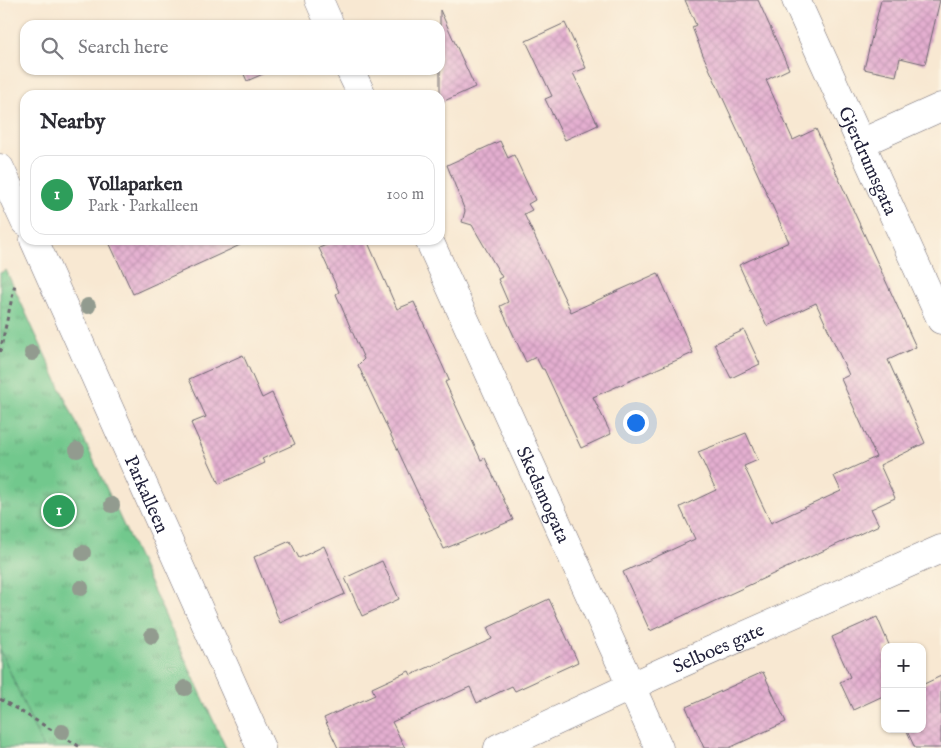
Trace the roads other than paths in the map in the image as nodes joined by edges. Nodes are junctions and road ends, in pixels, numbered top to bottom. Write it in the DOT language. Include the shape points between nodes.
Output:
graph roads {
  1 [pos="319,0"];
  2 [pos="796,0"];
  3 [pos="328,20"];
  4 [pos="941,107"];
  5 [pos="861,143"];
  6 [pos="0,168"];
  7 [pos="20,210"];
  8 [pos="36,245"];
  9 [pos="431,245"];
  10 [pos="941,320"];
  11 [pos="941,549"];
  12 [pos="631,687"];
  13 [pos="261,748"];
  14 [pos="498,748"];
  15 [pos="659,748"];
  1 -- 3 [label="street"];
  2 -- 5 [label="street, Gjerdrumsgata"];
  4 -- 5 [label="street"];
  5 -- 10 [label="street, Gjerdrumsgata"];
  6 -- 7 [label="street, Parkalleen"];
  8 -- 13 [label="street, Parkalleen"];
  9 -- 12 [label="street, Skedsmogata"];
  11 -- 12 [label="street, Selboes gate"];
  12 -- 14 [label="street, Selboes gate"];
  12 -- 15 [label="street, Skedsmogata"];
}
